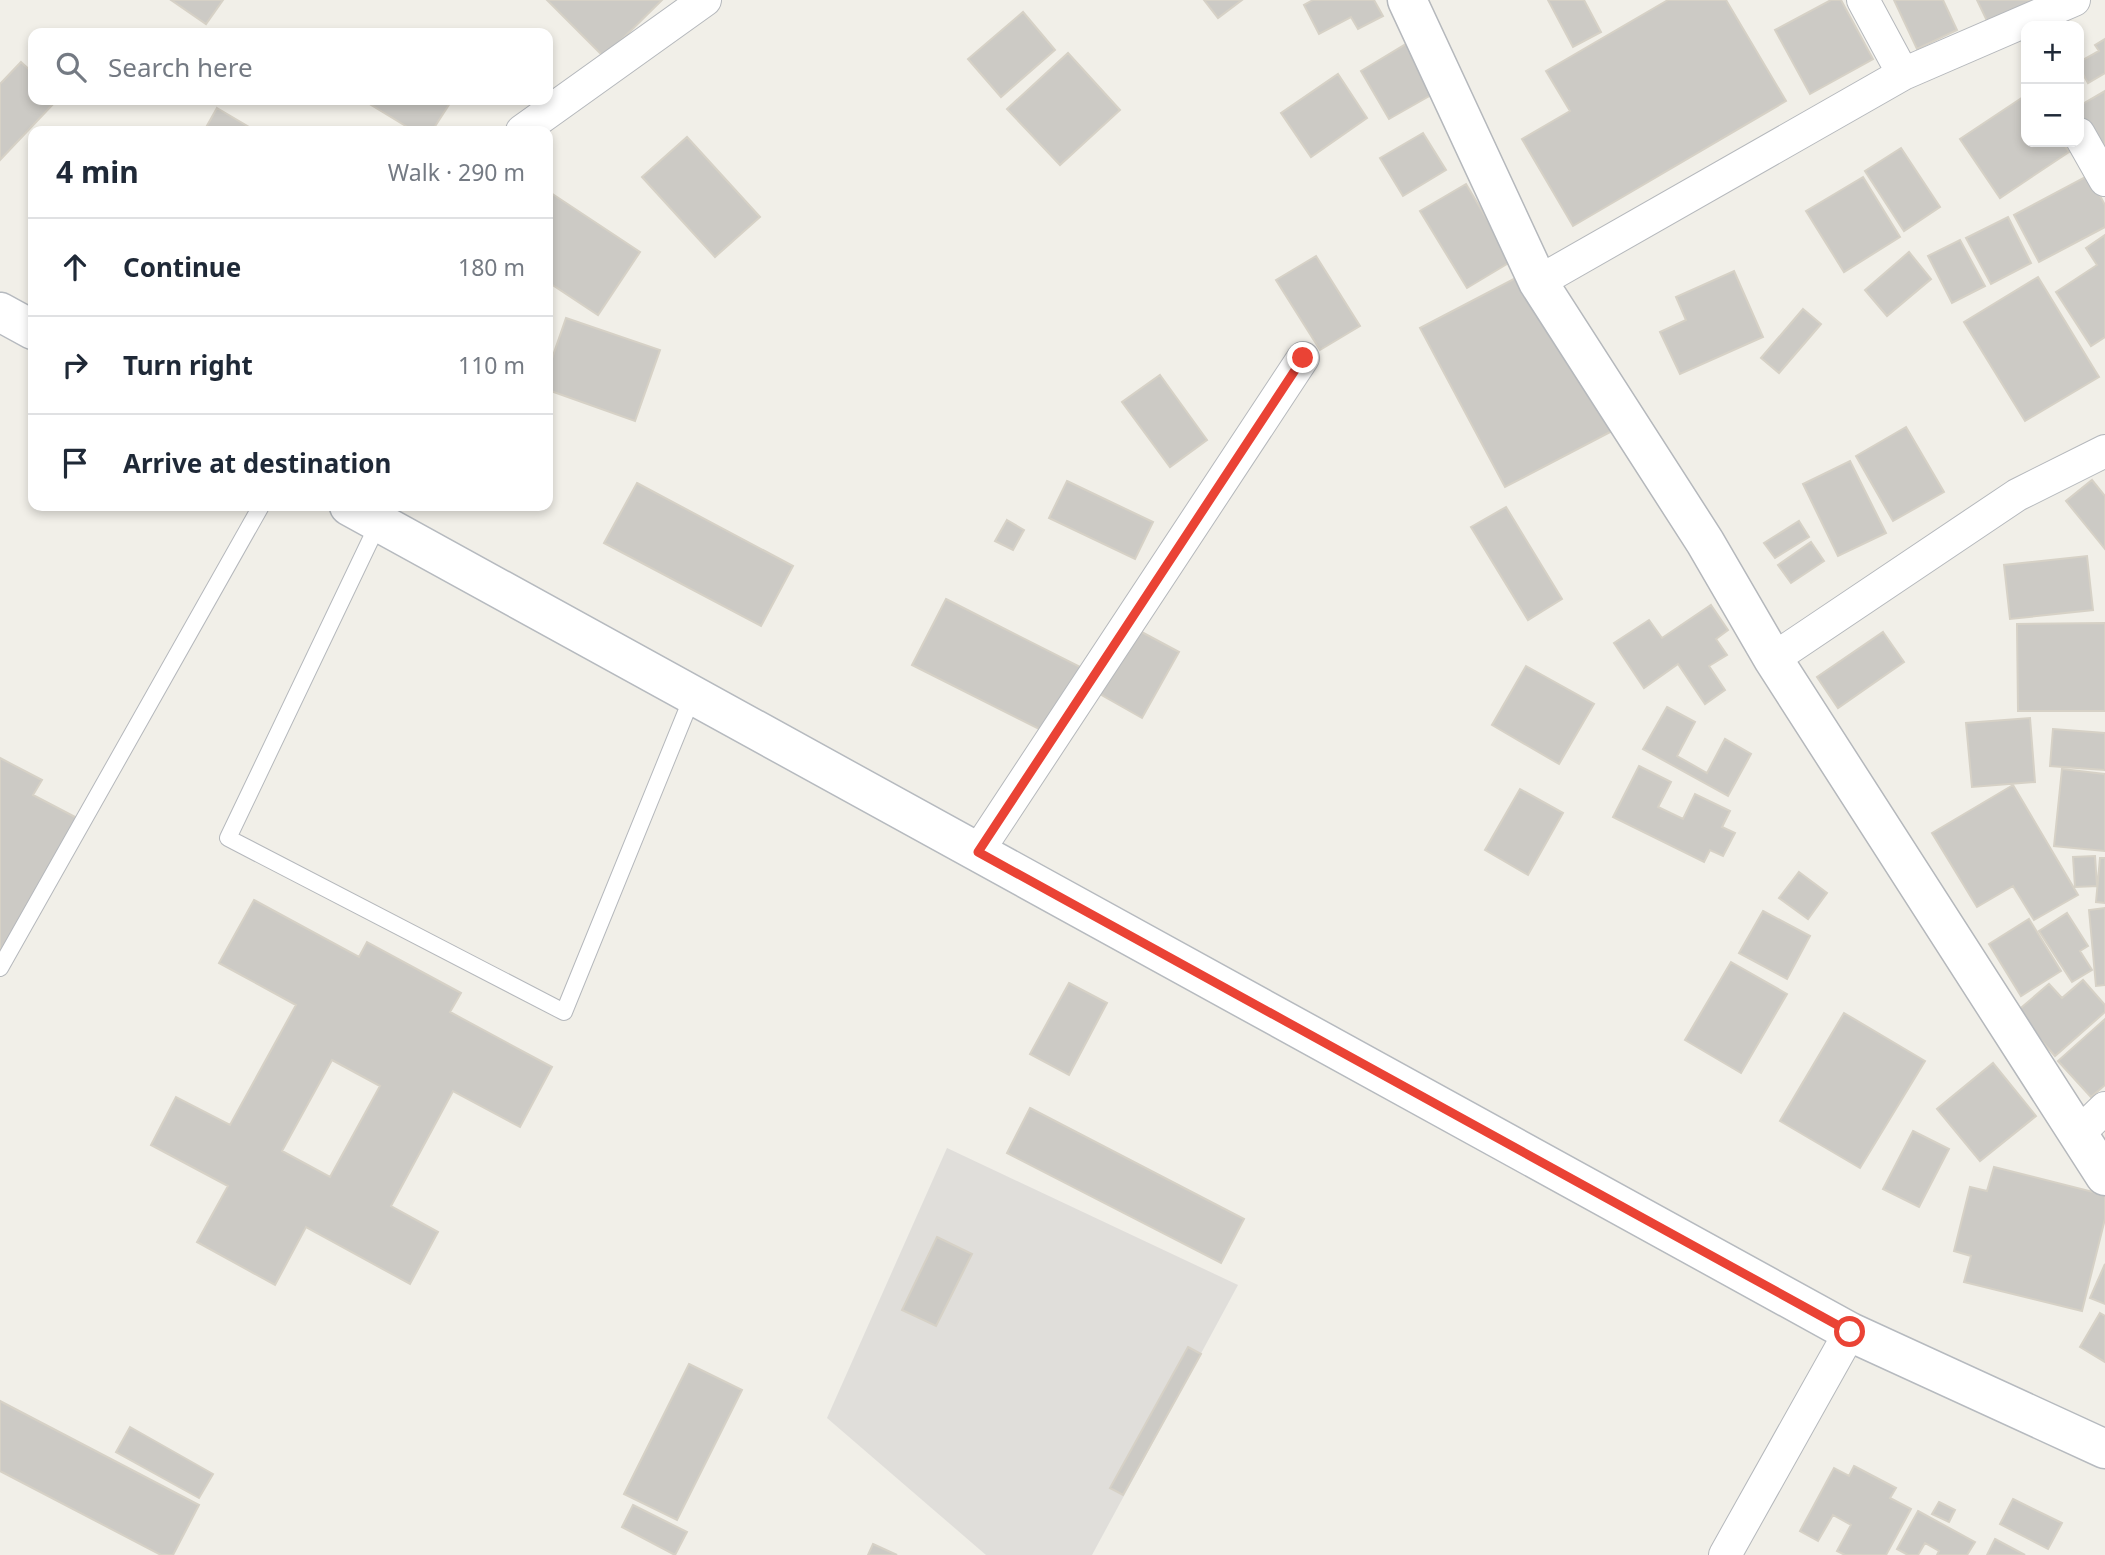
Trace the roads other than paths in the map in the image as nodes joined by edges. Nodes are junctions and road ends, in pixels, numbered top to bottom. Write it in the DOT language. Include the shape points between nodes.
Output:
graph roads {
  1 [pos="705,0"];
  2 [pos="1407,0"];
  3 [pos="1863,0"];
  4 [pos="2074,0"];
  5 [pos="2038,21"];
  6 [pos="2021,28"];
  7 [pos="1903,74"];
  8 [pos="529,126"];
  9 [pos="2084,143"];
  10 [pos="2105,180"];
  11 [pos="1538,282"];
  12 [pos="0,312"];
  13 [pos="28,327"];
  14 [pos="1303,358"];
  15 [pos="2105,451"];
  16 [pos="258,511"];
  17 [pos="364,514"];
  18 [pos="1773,659"];
  19 [pos="693,695"];
  20 [pos="978,852"];
  21 [pos="0,968"];
  22 [pos="2105,1108"];
  23 [pos="2078,1134"];
  24 [pos="2105,1176"];
  25 [pos="1850,1332"];
  26 [pos="2105,1449"];
  27 [pos="1725,1555"];
  1 -- 8 [label="street"];
  2 -- 11 [label="main road"];
  3 -- 7 [label="street"];
  4 -- 5 [label="street"];
  6 -- 7 [label="street"];
  7 -- 11 [label="street"];
  9 -- 10 [label="street"];
  11 -- 18 [label="main road" via="1705,541"];
  12 -- 13 [label="main road"];
  14 -- 20 [label="street"];
  15 -- 18 [label="street" via="2017,495"];
  16 -- 21 [label="lane"];
  17 -- 19 [label="main road"];
  17 -- 19 [label="lane" via="228,838 564,1012"];
  18 -- 23 [label="main road"];
  19 -- 20 [label="main road"];
  20 -- 25 [label="main road"];
  22 -- 23 [label="street"];
  23 -- 24 [label="main road"];
  25 -- 26 [label="main road"];
  25 -- 27 [label="street"];
}
